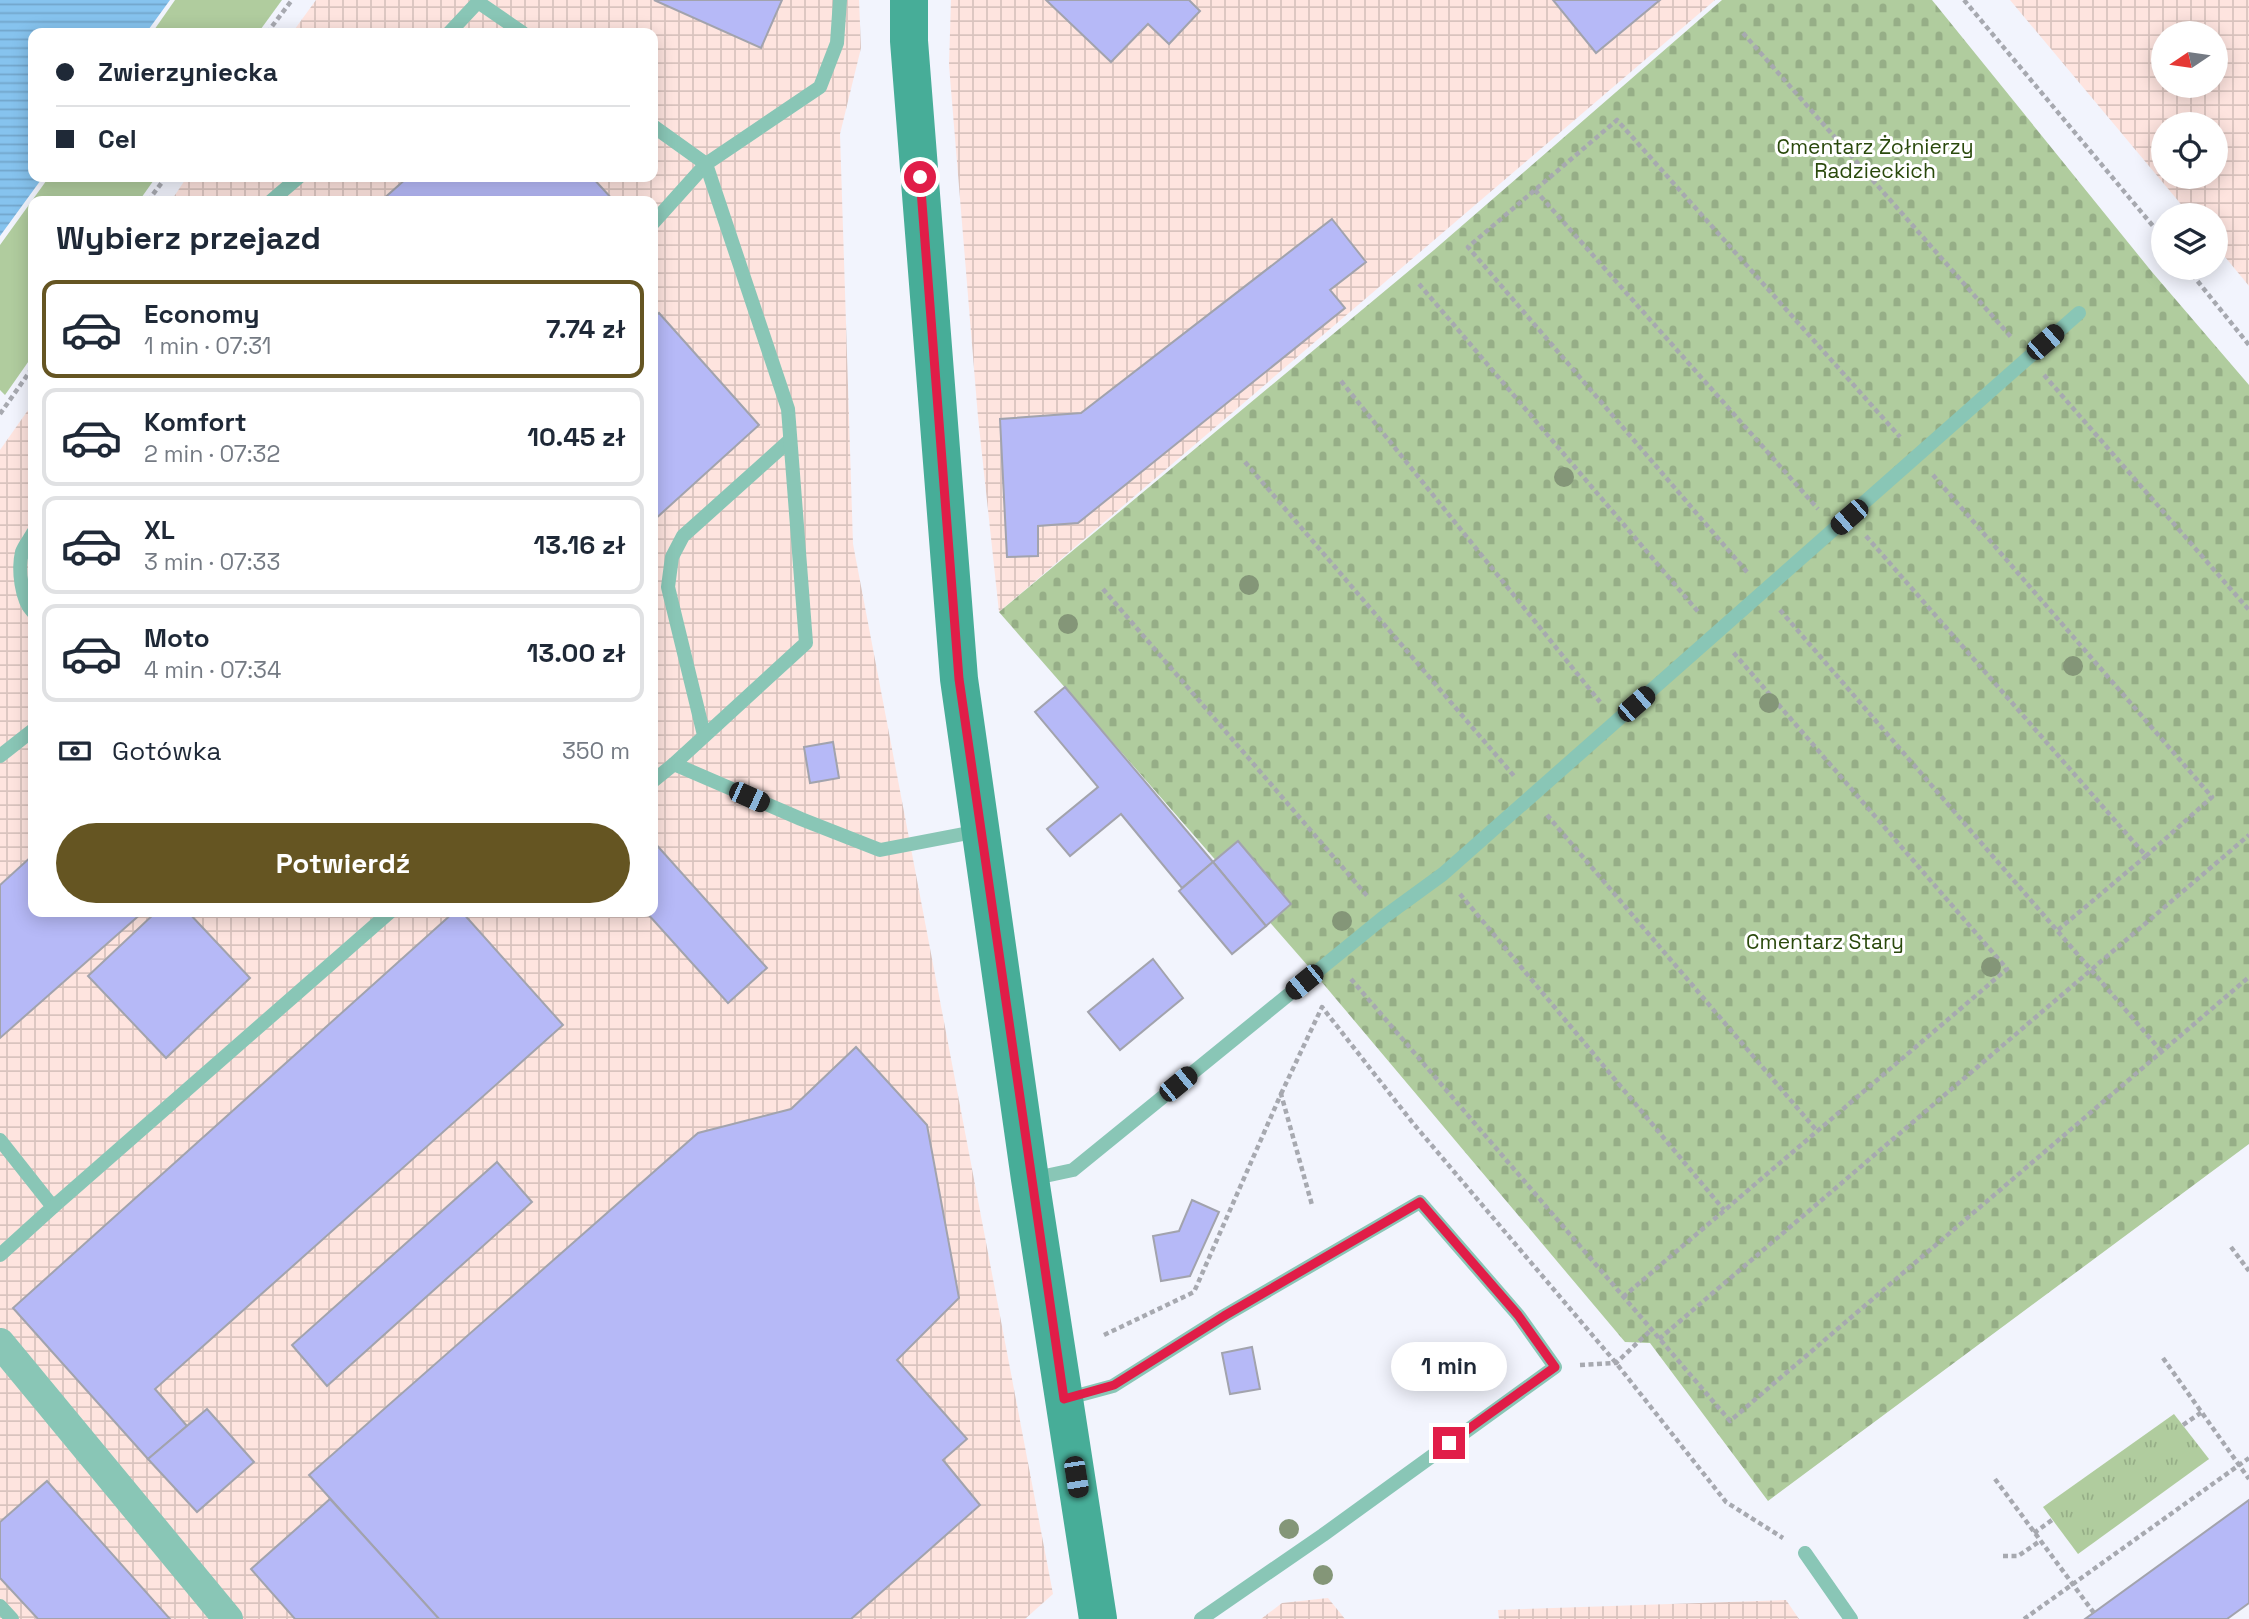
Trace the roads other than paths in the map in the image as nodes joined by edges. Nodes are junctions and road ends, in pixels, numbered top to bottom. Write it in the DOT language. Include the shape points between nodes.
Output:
graph roads {
  1 [pos="840,0"];
  2 [pos="909,0"];
  3 [pos="478,1"];
  4 [pos="454,28"];
  5 [pos="516,28"];
  6 [pos="658,130"];
  7 [pos="706,164"];
  8 [pos="293,182"];
  9 [pos="277,196"];
  10 [pos="658,217"];
  11 [pos="2078,313"];
  12 [pos="790,440"];
  13 [pos="28,542"];
  14 [pos="28,605"];
  15 [pos="28,734"];
  16 [pos="705,736"];
  17 [pos="0,756"];
  18 [pos="674,764"];
  19 [pos="658,777"];
  20 [pos="981,831"];
  21 [pos="378,917"];
  22 [pos="0,1140"];
  23 [pos="1030,1179"];
  24 [pos="53,1207"];
  25 [pos="0,1255"];
  26 [pos="0,1343"];
  27 [pos="1064,1399"];
  28 [pos="1805,1553"];
  29 [pos="0,1606"];
  30 [pos="12,1619"];
  31 [pos="228,1619"];
  32 [pos="1098,1619"];
  33 [pos="1201,1619"];
  34 [pos="1851,1619"];
  1 -- 7 [label="lane" via="837,43 820,87"];
  2 -- 20 [label="street" via="959,679"];
  3 -- 4 [label="lane"];
  3 -- 5 [label="lane"];
  6 -- 7 [label="lane"];
  7 -- 10 [label="lane"];
  7 -- 12 [label="lane" via="788,409"];
  8 -- 9 [label="lane"];
  11 -- 23 [label="lane" via="1443,874 1073,1170"];
  12 -- 16 [label="lane" via="806,643"];
  12 -- 16 [label="lane" via="683,536 672,557 668,587"];
  13 -- 14 [label="lane" via="22,552 20,578"];
  15 -- 17 [label="lane"];
  16 -- 18 [label="lane"];
  18 -- 19 [label="lane"];
  18 -- 20 [label="lane" via="880,850"];
  20 -- 23 [label="street"];
  21 -- 24 [label="lane"];
  22 -- 24 [label="lane"];
  23 -- 27 [label="street"];
  24 -- 25 [label="lane"];
  26 -- 31 [label="street"];
  27 -- 32 [label="street"];
  27 -- 33 [label="lane" via="1114,1385 1420,1202 1518,1315 1555,1367"];
  28 -- 34 [label="lane"];
  29 -- 30 [label="lane"];
}
